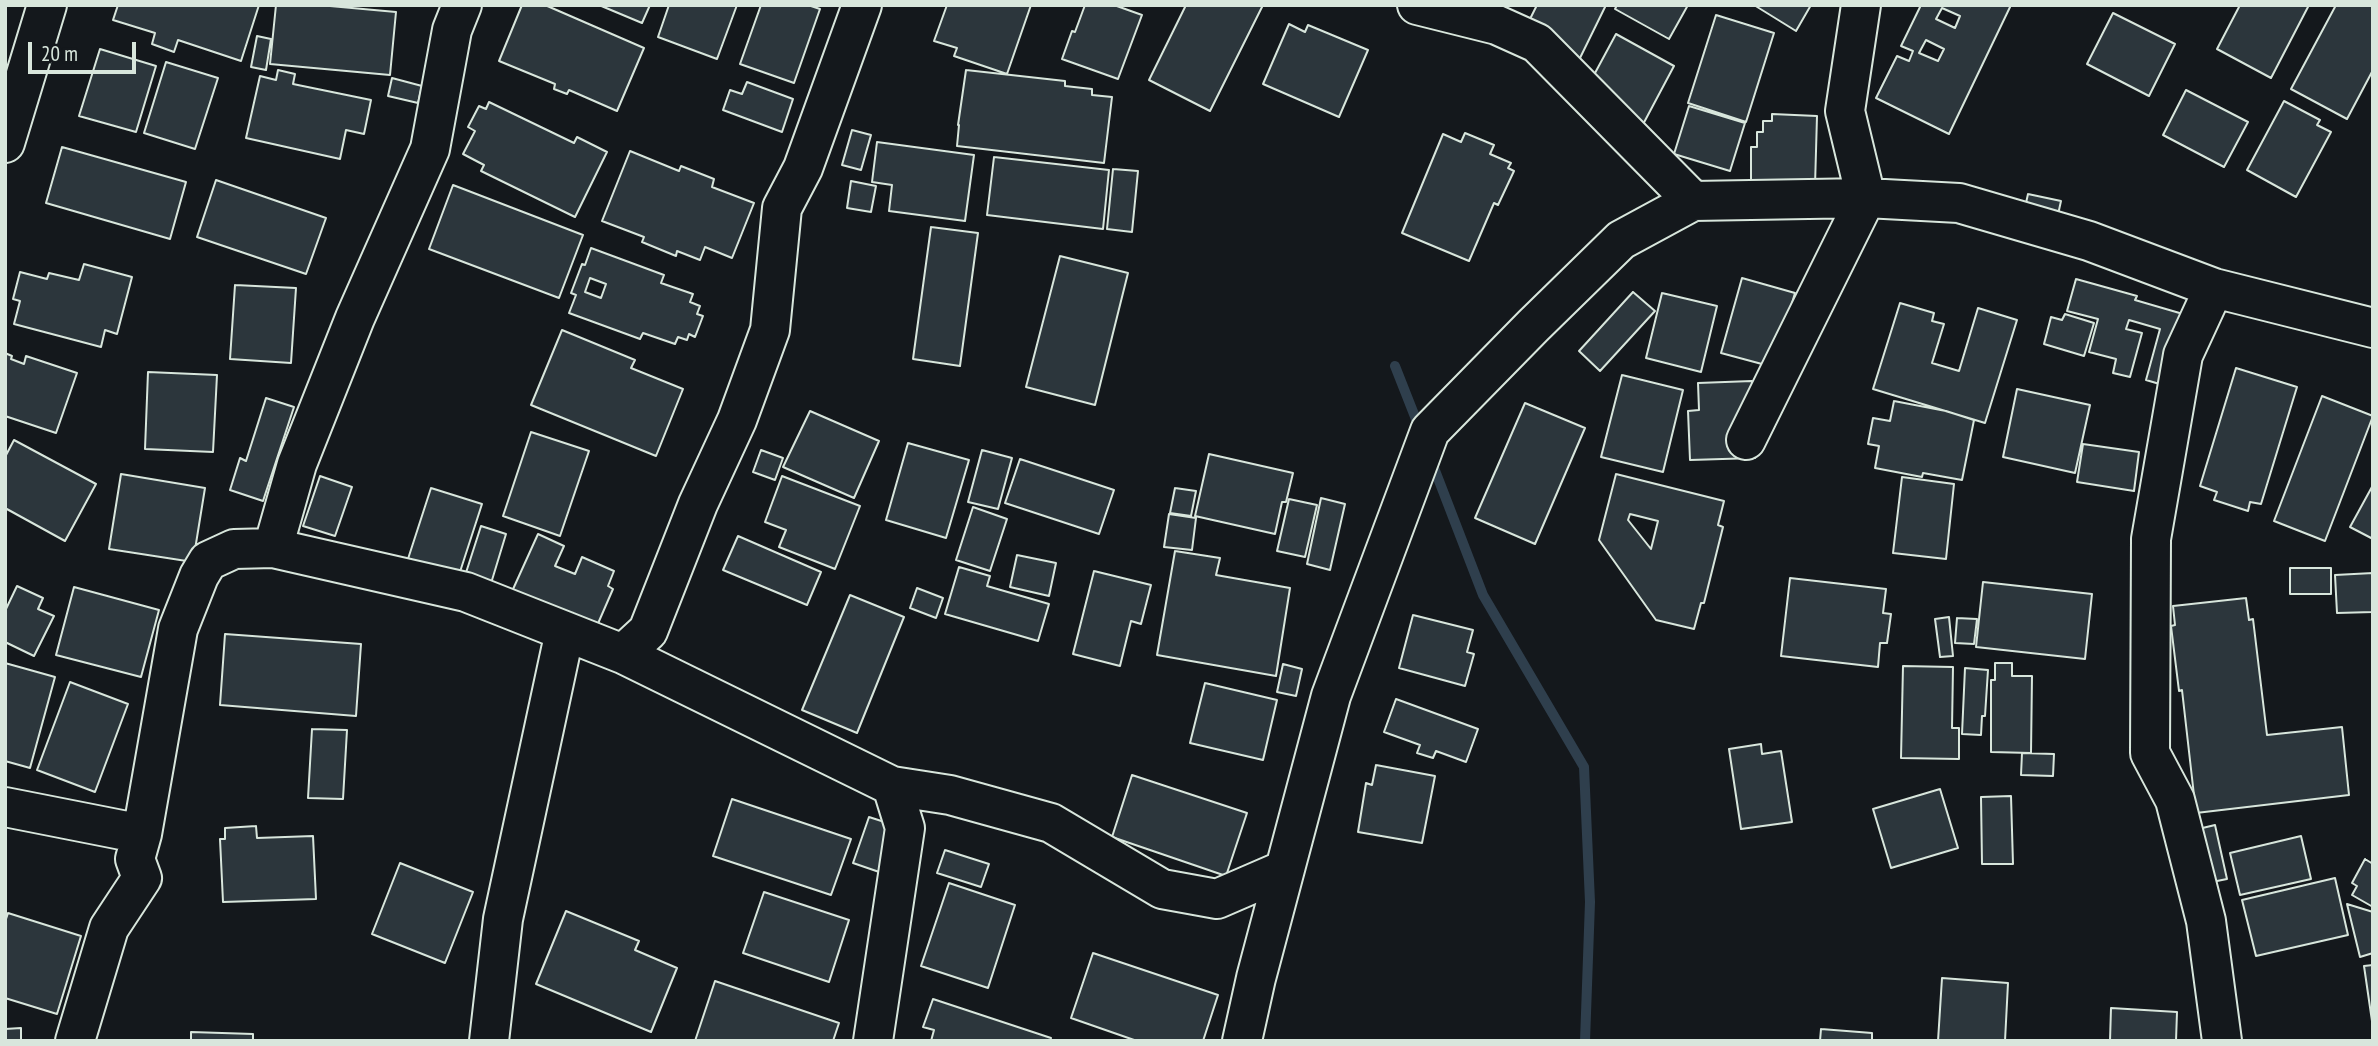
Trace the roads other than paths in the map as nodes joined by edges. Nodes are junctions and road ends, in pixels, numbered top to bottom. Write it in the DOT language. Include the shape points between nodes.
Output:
graph roads {
  1 [pos="462,5"];
  2 [pos="862,5"];
  3 [pos="1417,5"];
  4 [pos="1861,5"];
  5 [pos="31,19"];
  6 [pos="5,143"];
  7 [pos="1866,198"];
  8 [pos="1693,201"];
  9 [pos="2214,288"];
  10 [pos="2373,328"];
  11 [pos="1746,440"];
  12 [pos="273,548"];
  13 [pos="565,631"];
  14 [pos="623,654"];
  15 [pos="892,786"];
  16 [pos="5,807"];
  17 [pos="142,834"];
  18 [pos="1284,870"];
  19 [pos="75,1041"];
  20 [pos="489,1041"];
  21 [pos="873,1041"];
  22 [pos="1242,1041"];
  23 [pos="2222,1041"];
  1 -- 12 [label="street" via="452,30 429,149 302,452"];
  2 -- 14 [label="street" via="803,168 782,208 770,330 737,420 648,631"];
  3 -- 8 [label="street" via="1497,25 1537,43"];
  4 -- 7 [label="street" via="1845,111"];
  5 -- 6 [label="street"];
  7 -- 8 [label="street"];
  7 -- 9 [label="street" via="1959,203 2089,241"];
  7 -- 11 [label="street"];
  8 -- 18 [label="street" via="1621,240 1430,431 1331,696"];
  9 -- 10 [label="street"];
  9 -- 23 [label="street" via="2183,355 2151,539 2150,753 2175,800 2206,921"];
  12 -- 13 [label="street" via="466,592"];
  12 -- 17 [label="street" via="234,549 208,561 199,576 178,629"];
  13 -- 14 [label="street"];
  13 -- 20 [label="street" via="502,919"];
  14 -- 15 [label="street"];
  15 -- 18 [label="street" via="950,795 1051,823 1162,889 1217,899"];
  15 -- 21 [label="street" via="905,828"];
  16 -- 17 [label="street"];
  17 -- 19 [label="street" via="135,859 142,878 109,928"];
  18 -- 22 [label="street"];
}
